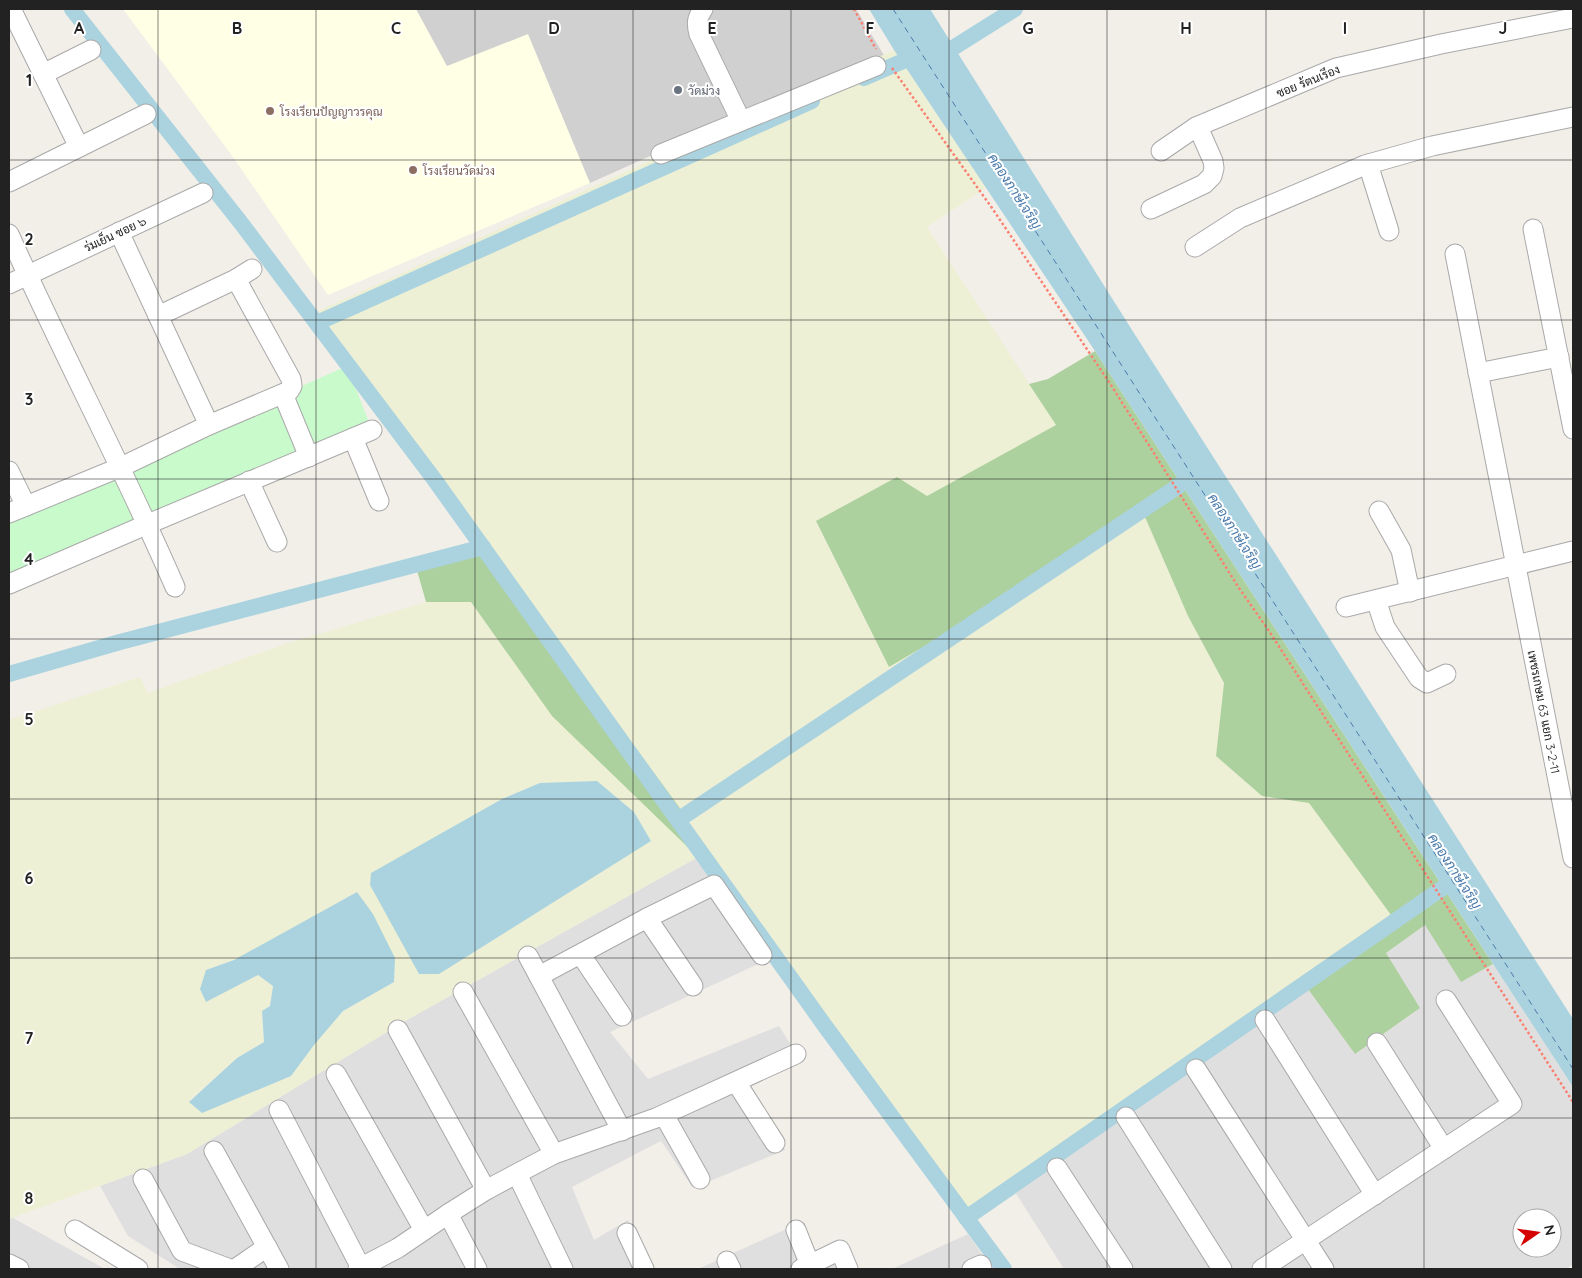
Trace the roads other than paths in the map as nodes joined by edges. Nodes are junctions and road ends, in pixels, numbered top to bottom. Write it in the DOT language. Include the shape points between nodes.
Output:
graph roads {
  1 [pos="11,9"];
  2 [pos="703,9"];
  3 [pos="1573,18"];
  4 [pos="91,50"];
  5 [pos="878,62"];
  6 [pos="43,74"];
  7 [pos="146,114"];
  8 [pos="1573,117"];
  9 [pos="741,121"];
  10 [pos="1196,127"];
  11 [pos="79,147"];
  12 [pos="1161,151"];
  13 [pos="661,154"];
  14 [pos="1368,164"];
  15 [pos="9,182"];
  16 [pos="203,193"];
  17 [pos="1151,208"];
  18 [pos="1533,229"];
  19 [pos="1389,231"];
  20 [pos="118,232"];
  21 [pos="9,234"];
  22 [pos="1195,247"];
  23 [pos="1455,254"];
  24 [pos="252,270"];
  25 [pos="27,275"];
  26 [pos="236,279"];
  27 [pos="9,284"];
  28 [pos="158,316"];
  29 [pos="1559,357"];
  30 [pos="1478,373"];
  31 [pos="283,394"];
  32 [pos="208,425"];
  33 [pos="1573,429"];
  34 [pos="372,430"];
  35 [pos="353,438"];
  36 [pos="309,457"];
  37 [pos="121,467"];
  38 [pos="9,471"];
  39 [pos="249,481"];
  40 [pos="379,501"];
  41 [pos="17,510"];
  42 [pos="1379,511"];
  43 [pos="148,524"];
  44 [pos="277,542"];
  45 [pos="1573,552"];
  46 [pos="1515,566"];
  47 [pos="9,584"];
  48 [pos="175,587"];
  49 [pos="1410,592"];
  50 [pos="1376,600"];
  51 [pos="1346,607"];
  52 [pos="1446,674"];
  53 [pos="1573,858"];
  54 [pos="647,918"];
  55 [pos="581,955"];
  56 [pos="762,955"];
  57 [pos="528,956"];
  58 [pos="539,976"];
  59 [pos="694,986"];
  60 [pos="463,992"];
  61 [pos="1446,1000"];
  62 [pos="622,1016"];
  63 [pos="1265,1020"];
  64 [pos="398,1030"];
  65 [pos="1378,1043"];
  66 [pos="796,1054"];
  67 [pos="1196,1069"];
  68 [pos="336,1074"];
  69 [pos="736,1082"];
  70 [pos="279,1110"];
  71 [pos="664,1115"];
  72 [pos="1126,1117"];
  73 [pos="622,1131"];
  74 [pos="775,1143"];
  75 [pos="1444,1149"];
  76 [pos="214,1151"];
  77 [pos="554,1154"];
  78 [pos="1057,1168"];
  79 [pos="517,1174"];
  80 [pos="143,1179"];
  81 [pos="700,1179"];
  82 [pos="486,1190"];
  83 [pos="1375,1195"];
  84 [pos="448,1214"];
  85 [pos="75,1230"];
  86 [pos="424,1230"];
  87 [pos="796,1230"];
  88 [pos="627,1233"];
  89 [pos="1305,1240"];
  90 [pos="267,1247"];
  91 [pos="9,1264"];
  92 [pos="366,1267"];
  93 [pos="805,1267"];
  94 [pos="19,1269"];
  95 [pos="138,1269"];
  96 [pos="230,1269"];
  97 [pos="236,1269"];
  98 [pos="279,1269"];
  99 [pos="477,1269"];
  100 [pos="563,1269"];
  101 [pos="644,1269"];
  102 [pos="848,1269"];
  103 [pos="972,1269"];
  104 [pos="982,1269"];
  105 [pos="1122,1269"];
  106 [pos="1222,1269"];
  107 [pos="1262,1269"];
  108 [pos="1324,1269"];
  1 -- 6 [label="street"];
  2 -- 9 [label="street" via="696,26"];
  3 -- 10 [label="street, ซอย ร้ตนเรึอง" via="1336,68"];
  4 -- 6 [label="street"];
  5 -- 9 [label="street"];
  6 -- 11 [label="street"];
  7 -- 11 [label="street"];
  8 -- 14 [label="street" via="1432,146"];
  9 -- 13 [label="street"];
  10 -- 12 [label="street, ซอย ร้ตนเรึอง"];
  10 -- 17 [label="street" via="1213,161 1212,176 1204,184"];
  11 -- 15 [label="street"];
  14 -- 19 [label="street"];
  14 -- 22 [label="street" via="1240,218"];
  16 -- 20 [label="street, ร่มเย็น ซอย ๖"];
  18 -- 29 [label="street"];
  20 -- 25 [label="street, ร่มเย็น ซอย ๖"];
  20 -- 28 [label="street"];
  21 -- 25 [label="street"];
  23 -- 30 [label="street, เพชรเกษม 63 แยก 3-2-11"];
  24 -- 26 [label="street"];
  25 -- 27 [label="street, ร่มเย็น ซอย ๖"];
  25 -- 37 [label="street"];
  26 -- 28 [label="street"];
  26 -- 31 [label="street" via="291,379 292,386"];
  28 -- 32 [label="street"];
  29 -- 30 [label="street"];
  29 -- 33 [label="street"];
  30 -- 46 [label="street, เพชรเกษม 63 แยก 3-2-11"];
  31 -- 32 [label="street"];
  31 -- 36 [label="street"];
  32 -- 37 [label="street"];
  34 -- 35 [label="street"];
  35 -- 36 [label="street"];
  35 -- 40 [label="street"];
  36 -- 39 [label="street"];
  37 -- 41 [label="street"];
  37 -- 43 [label="street"];
  38 -- 41 [label="street"];
  39 -- 43 [label="street"];
  39 -- 44 [label="street"];
  42 -- 49 [label="street" via="1401,550"];
  43 -- 47 [label="street"];
  43 -- 48 [label="street"];
  45 -- 46 [label="street"];
  46 -- 49 [label="street"];
  46 -- 53 [label="street, เพชรเกษม 63 แยก 3-2-11"];
  49 -- 50 [label="street"];
  50 -- 51 [label="street"];
  50 -- 52 [label="street" via="1385,627 1419,678 1427,683"];
  54 -- 55 [label="street"];
  54 -- 56 [label="street" via="714,885"];
  54 -- 59 [label="street"];
  55 -- 58 [label="street"];
  55 -- 62 [label="street"];
  57 -- 58 [label="street"];
  58 -- 73 [label="street"];
  60 -- 77 [label="street"];
  61 -- 75 [label="street" via="1512,1104"];
  63 -- 83 [label="street"];
  64 -- 82 [label="street"];
  65 -- 75 [label="street"];
  66 -- 69 [label="street"];
  67 -- 89 [label="street"];
  68 -- 86 [label="street"];
  69 -- 71 [label="street"];
  69 -- 74 [label="street"];
  70 -- 92 [label="street"];
  71 -- 73 [label="street"];
  71 -- 81 [label="street"];
  72 -- 106 [label="street"];
  73 -- 77 [label="street"];
  75 -- 83 [label="street"];
  76 -- 90 [label="street"];
  77 -- 79 [label="street"];
  78 -- 105 [label="street"];
  79 -- 82 [label="street"];
  79 -- 100 [label="street"];
  80 -- 96 [label="street" via="182,1251"];
  82 -- 84 [label="street"];
  83 -- 89 [label="street"];
  84 -- 86 [label="street"];
  84 -- 99 [label="street"];
  85 -- 95 [label="street"];
  86 -- 92 [label="street"];
  87 -- 93 [label="street"];
  88 -- 101 [label="street"];
  89 -- 107 [label="street"];
  89 -- 108 [label="street"];
  90 -- 97 [label="street"];
  90 -- 98 [label="street"];
  91 -- 94 [label="street"];
  93 -- 102 [label="street" via="840,1250"];
  103 -- 104 [label="street" via="980,1265"];
}
